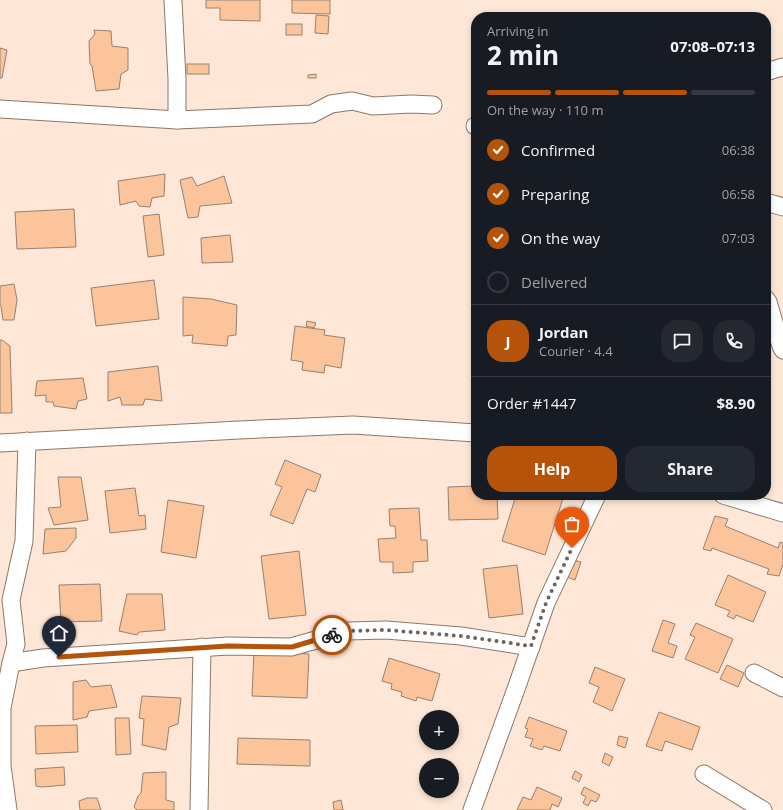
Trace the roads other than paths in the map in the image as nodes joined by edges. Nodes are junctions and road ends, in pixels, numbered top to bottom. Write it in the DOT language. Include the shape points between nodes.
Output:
graph roads {
  1 [pos="173,0"];
  2 [pos="783,67"];
  3 [pos="771,70"];
  4 [pos="433,105"];
  5 [pos="0,109"];
  6 [pos="177,120"];
  7 [pos="771,312"];
  8 [pos="783,350"];
  9 [pos="471,433"];
  10 [pos="27,441"];
  11 [pos="0,443"];
  12 [pos="595,500"];
  13 [pos="740,500"];
  14 [pos="783,513"];
  15 [pos="531,646"];
  16 [pos="202,648"];
  17 [pos="11,663"];
  18 [pos="754,673"];
  19 [pos="783,688"];
  20 [pos="704,774"];
  21 [pos="8,810"];
  22 [pos="199,810"];
  23 [pos="472,810"];
  24 [pos="763,810"];
  1 -- 6 [label="street"];
  2 -- 3 [label="street"];
  4 -- 6 [label="street" via="373,106 352,101 331,104 312,114"];
  5 -- 6 [label="street"];
  7 -- 8 [label="street"];
  9 -- 10 [label="street" via="353,425"];
  10 -- 11 [label="street"];
  10 -- 17 [label="street" via="24,541 11,600 16,644"];
  12 -- 15 [label="street" via="546,603"];
  13 -- 14 [label="street"];
  15 -- 16 [label="street" via="461,636 386,630 348,631 292,647"];
  15 -- 23 [label="street"];
  16 -- 17 [label="street" via="43,658"];
  16 -- 22 [label="street"];
  17 -- 21 [label="street" via="2,708 2,766"];
  18 -- 19 [label="street"];
  20 -- 24 [label="street"];
}
